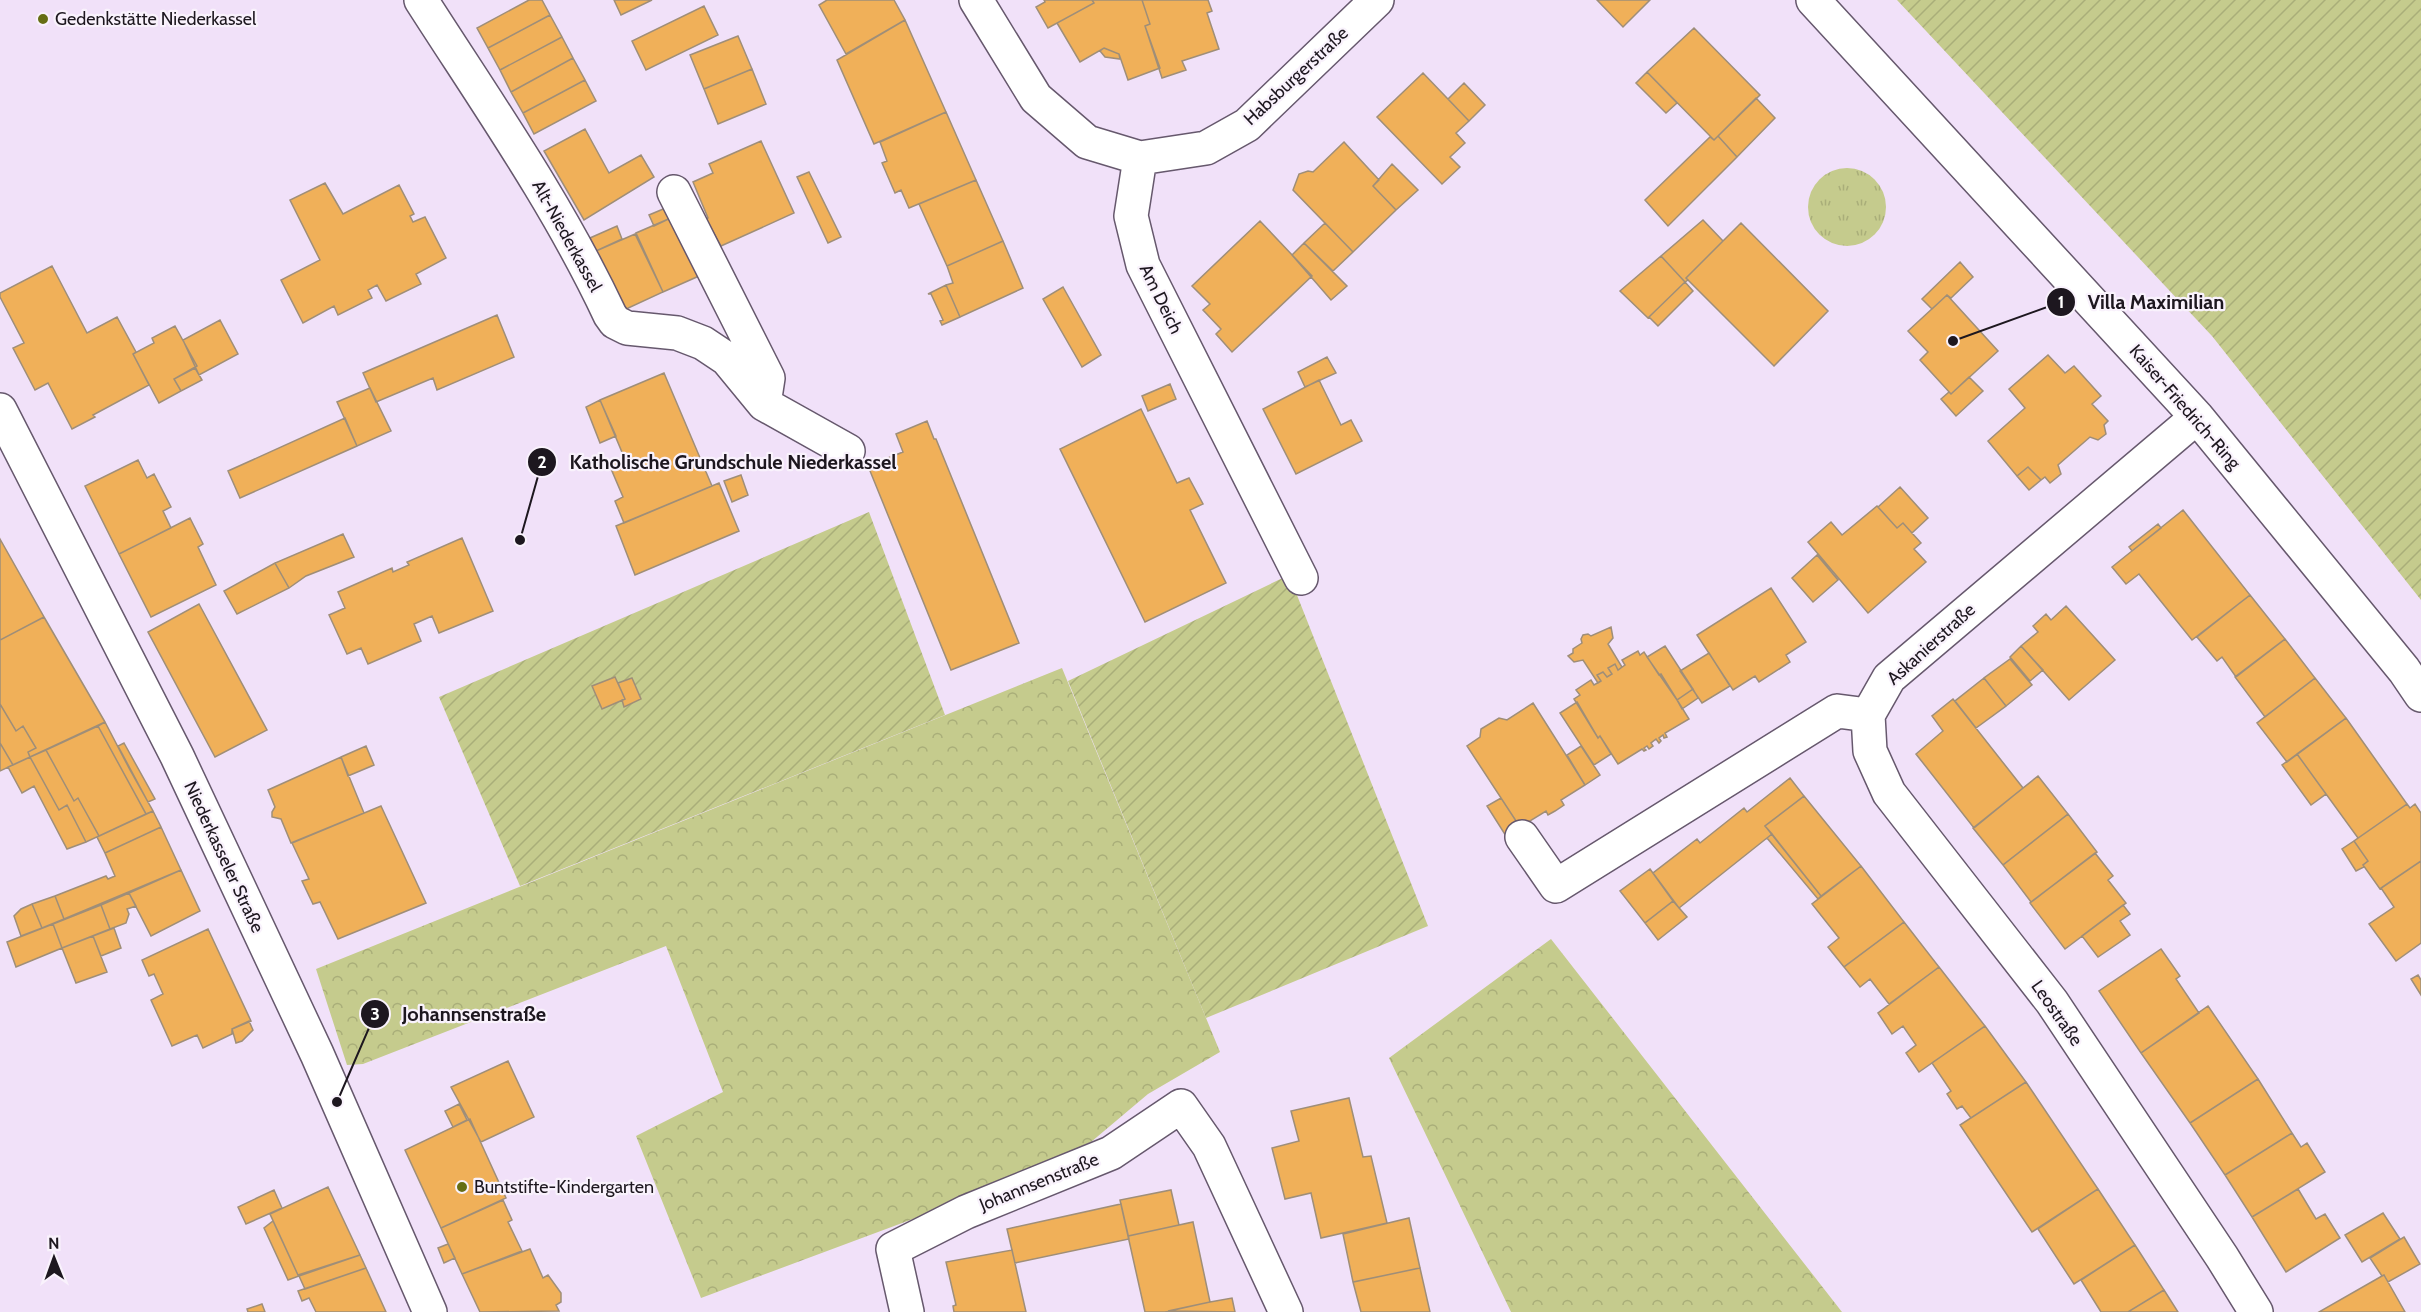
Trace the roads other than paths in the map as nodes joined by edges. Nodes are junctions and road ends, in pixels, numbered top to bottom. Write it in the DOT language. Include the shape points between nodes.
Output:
graph roads {
  1 [pos="421,0"];
  2 [pos="976,0"];
  3 [pos="1377,0"];
  4 [pos="1813,0"];
  5 [pos="1140,158"];
  6 [pos="674,192"];
  7 [pos="764,404"];
  8 [pos="0,410"];
  9 [pos="2197,417"];
  10 [pos="848,451"];
  11 [pos="1301,578"];
  12 [pos="2421,695"];
  13 [pos="1868,715"];
  14 [pos="1522,837"];
  15 [pos="430,1312"];
  16 [pos="907,1312"];
  17 [pos="1286,1312"];
  18 [pos="2256,1312"];
  1 -- 7 [label="street, Alt-Niederkassel" via="525,162 615,322 627,328 678,333 703,343 728,359"];
  2 -- 5 [label="street" via="1036,98 1087,142"];
  3 -- 5 [label="street, Habsburgerstraße" via="1247,125 1206,148"];
  4 -- 9 [label="street, Kaiser-Friedrich-Ring"];
  5 -- 11 [label="street, Am Deich" via="1131,216 1143,265"];
  6 -- 7 [label="street" via="768,378"];
  7 -- 10 [label="street"];
  8 -- 15 [label="street, Niederkasseler Straße" via="185,774 317,1054"];
  9 -- 12 [label="street, Kaiser-Friedrich-Ring"];
  9 -- 13 [label="street, Askanierstraße" via="1889,678"];
  13 -- 14 [label="street" via="1837,711 1556,886"];
  13 -- 18 [label="street, Leostraße" via="1870,751 1889,793 2052,1002"];
  16 -- 17 [label="street, Johannsenstraße" via="893,1249 966,1212 1111,1153 1181,1106 1209,1146"];
}
